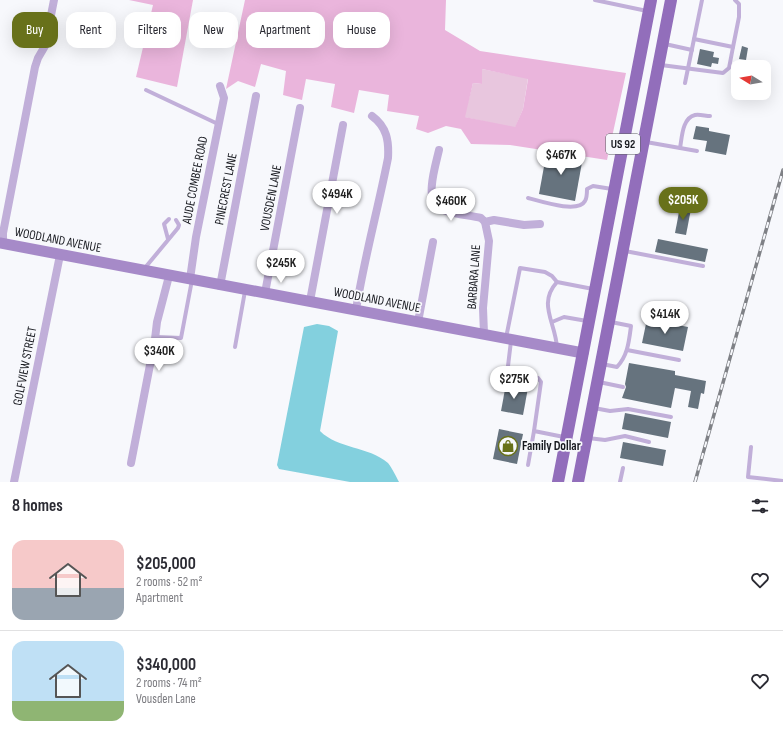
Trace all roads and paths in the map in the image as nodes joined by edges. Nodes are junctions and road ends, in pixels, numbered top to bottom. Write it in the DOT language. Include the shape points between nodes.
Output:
graph roads {
  1 [pos="54,0"];
  2 [pos="595,0"];
  3 [pos="669,0"];
  4 [pos="702,0"];
  5 [pos="735,0"];
  6 [pos="650,6"];
  7 [pos="694,39"];
  8 [pos="663,43"];
  9 [pos="733,47"];
  10 [pos="692,50"];
  11 [pos="658,65"];
  12 [pos="638,67"];
  13 [pos="688,68"];
  14 [pos="685,83"];
  15 [pos="220,86"];
  16 [pos="146,90"];
  17 [pos="256,96"];
  18 [pos="300,108"];
  19 [pos="372,116"];
  20 [pos="710,116"];
  21 [pos="218,124"];
  22 [pos="343,125"];
  23 [pos="644,141"];
  24 [pos="680,148"];
  25 [pos="439,150"];
  26 [pos="697,151"];
  27 [pos="615,190"];
  28 [pos="528,198"];
  29 [pos="169,219"];
  30 [pos="176,220"];
  31 [pos="485,222"];
  32 [pos="540,224"];
  33 [pos="168,240"];
  34 [pos="433,242"];
  35 [pos="2,243"];
  36 [pos="623,250"];
  37 [pos="60,255"];
  38 [pos="703,266"];
  39 [pos="143,271"];
  40 [pos="169,276"];
  41 [pos="191,280"];
  42 [pos="557,282"];
  43 [pos="220,286"];
  44 [pos="245,290"];
  45 [pos="596,290"];
  46 [pos="265,293"];
  47 [pos="310,301"];
  48 [pos="612,306"];
  49 [pos="356,310"];
  50 [pos="418,322"];
  51 [pos="552,322"];
  52 [pos="589,322"];
  53 [pos="609,322"];
  54 [pos="484,334"];
  55 [pos="156,337"];
  56 [pos="508,339"];
  57 [pos="235,347"];
  58 [pos="557,348"];
  59 [pos="627,350"];
  60 [pos="583,353"];
  61 [pos="679,360"];
  62 [pos="600,364"];
  63 [pos="597,382"];
  64 [pos="623,387"];
  65 [pos="592,407"];
  66 [pos="671,416"];
  67 [pos="534,431"];
  68 [pos="587,432"];
  69 [pos="567,438"];
  70 [pos="649,442"];
  71 [pos="751,447"];
  72 [pos="131,463"];
  73 [pos="528,465"];
  74 [pos="623,468"];
  75 [pos="748,477"];
  76 [pos="783,481"];
  77 [pos="14,482"];
  78 [pos="558,482"];
  79 [pos="578,482"];
  80 [pos="620,482"];
  81 [pos="745,482"];
  1 -- 35 [label="street" via="45,46 35,67"];
  2 -- 6 [label="lane"];
  3 -- 6 [label="main road" via="661,6"];
  3 -- 8 [label="main road, US 92"];
  4 -- 7 [label="lane"];
  5 -- 9 [label="lane" via="739,4 739,17"];
  6 -- 8 [label="main road"];
  6 -- 12 [label="main road, US 92"];
  7 -- 9 [label="lane"];
  7 -- 10 [label="lane"];
  8 -- 10 [label="lane"];
  8 -- 11 [label="main road, US 92"];
  8 -- 12 [label="main road" via="647,51"];
  9 -- 13 [label="lane" via="729,68 723,73"];
  10 -- 13 [label="lane"];
  11 -- 13 [label="lane"];
  11 -- 23 [label="main road, US 92"];
  12 -- 27 [label="main road, US 92"];
  13 -- 14 [label="lane"];
  15 -- 21 [label="street, AUDE COMBEE ROAD" via="224,98"];
  16 -- 21 [label="lane"];
  17 -- 43 [label="street, PINECREST LANE"];
  18 -- 46 [label="street, VOUSDEN LANE"];
  19 -- 49 [label="street" via="385,130 389,143 388,158 361,275"];
  20 -- 24 [label="lane" via="695,114 686,122"];
  21 -- 41 [label="street, AUDE COMBEE ROAD" via="196,237"];
  22 -- 47 [label="street"];
  23 -- 24 [label="lane"];
  23 -- 36 [label="main road, US 92"];
  24 -- 26 [label="lane"];
  25 -- 31 [label="street" via="431,192 434,204 439,208 481,218"];
  27 -- 28 [label="lane" via="593,186 588,189 582,204 570,208"];
  27 -- 45 [label="main road, US 92"];
  29 -- 33 [label="lane" via="164,224"];
  30 -- 33 [label="lane" via="178,228"];
  31 -- 32 [label="street" via="494,220 524,225"];
  31 -- 54 [label="street, BARBARA LANE" via="489,241 483,293"];
  33 -- 39 [label="lane"];
  34 -- 50 [label="street"];
  35 -- 37 [label="street, WOODLAND AVENUE"];
  36 -- 38 [label="lane"];
  36 -- 48 [label="main road, US 92"];
  37 -- 39 [label="street, WOODLAND AVENUE"];
  37 -- 77 [label="street, GOLFVIEW STREET"];
  39 -- 40 [label="street, WOODLAND AVENUE"];
  40 -- 41 [label="street, WOODLAND AVENUE"];
  40 -- 55 [label="street" via="157,322"];
  41 -- 43 [label="street, WOODLAND AVENUE"];
  41 -- 55 [label="lane" via="181,338"];
  42 -- 45 [label="lane"];
  42 -- 51 [label="lane" via="547,300"];
  42 -- 56 [label="lane" via="545,272 520,268"];
  43 -- 44 [label="street, WOODLAND AVENUE"];
  44 -- 46 [label="street, WOODLAND AVENUE"];
  44 -- 57 [label="lane"];
  45 -- 52 [label="main road, US 92"];
  46 -- 47 [label="street, WOODLAND AVENUE"];
  47 -- 49 [label="street, WOODLAND AVENUE"];
  48 -- 53 [label="main road, US 92"];
  48 -- 60 [label="main road" via="595,345"];
  49 -- 50 [label="street, WOODLAND AVENUE"];
  50 -- 54 [label="street, WOODLAND AVENUE"];
  51 -- 52 [label="lane" via="564,317"];
  51 -- 58 [label="lane"];
  52 -- 60 [label="main road, US 92"];
  53 -- 59 [label="lane" via="631,326"];
  53 -- 62 [label="main road, US 92"];
  54 -- 56 [label="street, WOODLAND AVENUE"];
  55 -- 72 [label="street"];
  56 -- 58 [label="street, WOODLAND AVENUE"];
  56 -- 67 [label="lane" via="510,371 538,378 541,382"];
  58 -- 60 [label="street, WOODLAND AVENUE"];
  59 -- 61 [label="lane"];
  59 -- 62 [label="lane" via="622,362 617,366"];
  60 -- 68 [label="main road" via="589,379"];
  60 -- 69 [label="main road, US 92"];
  62 -- 63 [label="main road, US 92"];
  63 -- 64 [label="lane"];
  63 -- 65 [label="main road, US 92"];
  65 -- 66 [label="lane" via="628,409"];
  65 -- 68 [label="main road, US 92"];
  67 -- 69 [label="lane"];
  67 -- 73 [label="lane"];
  68 -- 70 [label="lane" via="605,440 626,436"];
  68 -- 79 [label="main road, US 92"];
  69 -- 78 [label="main road, US 92"];
  71 -- 75 [label="lane"];
  74 -- 80 [label="lane"];
  75 -- 76 [label="lane"];
  75 -- 81 [label="lane"];
}
